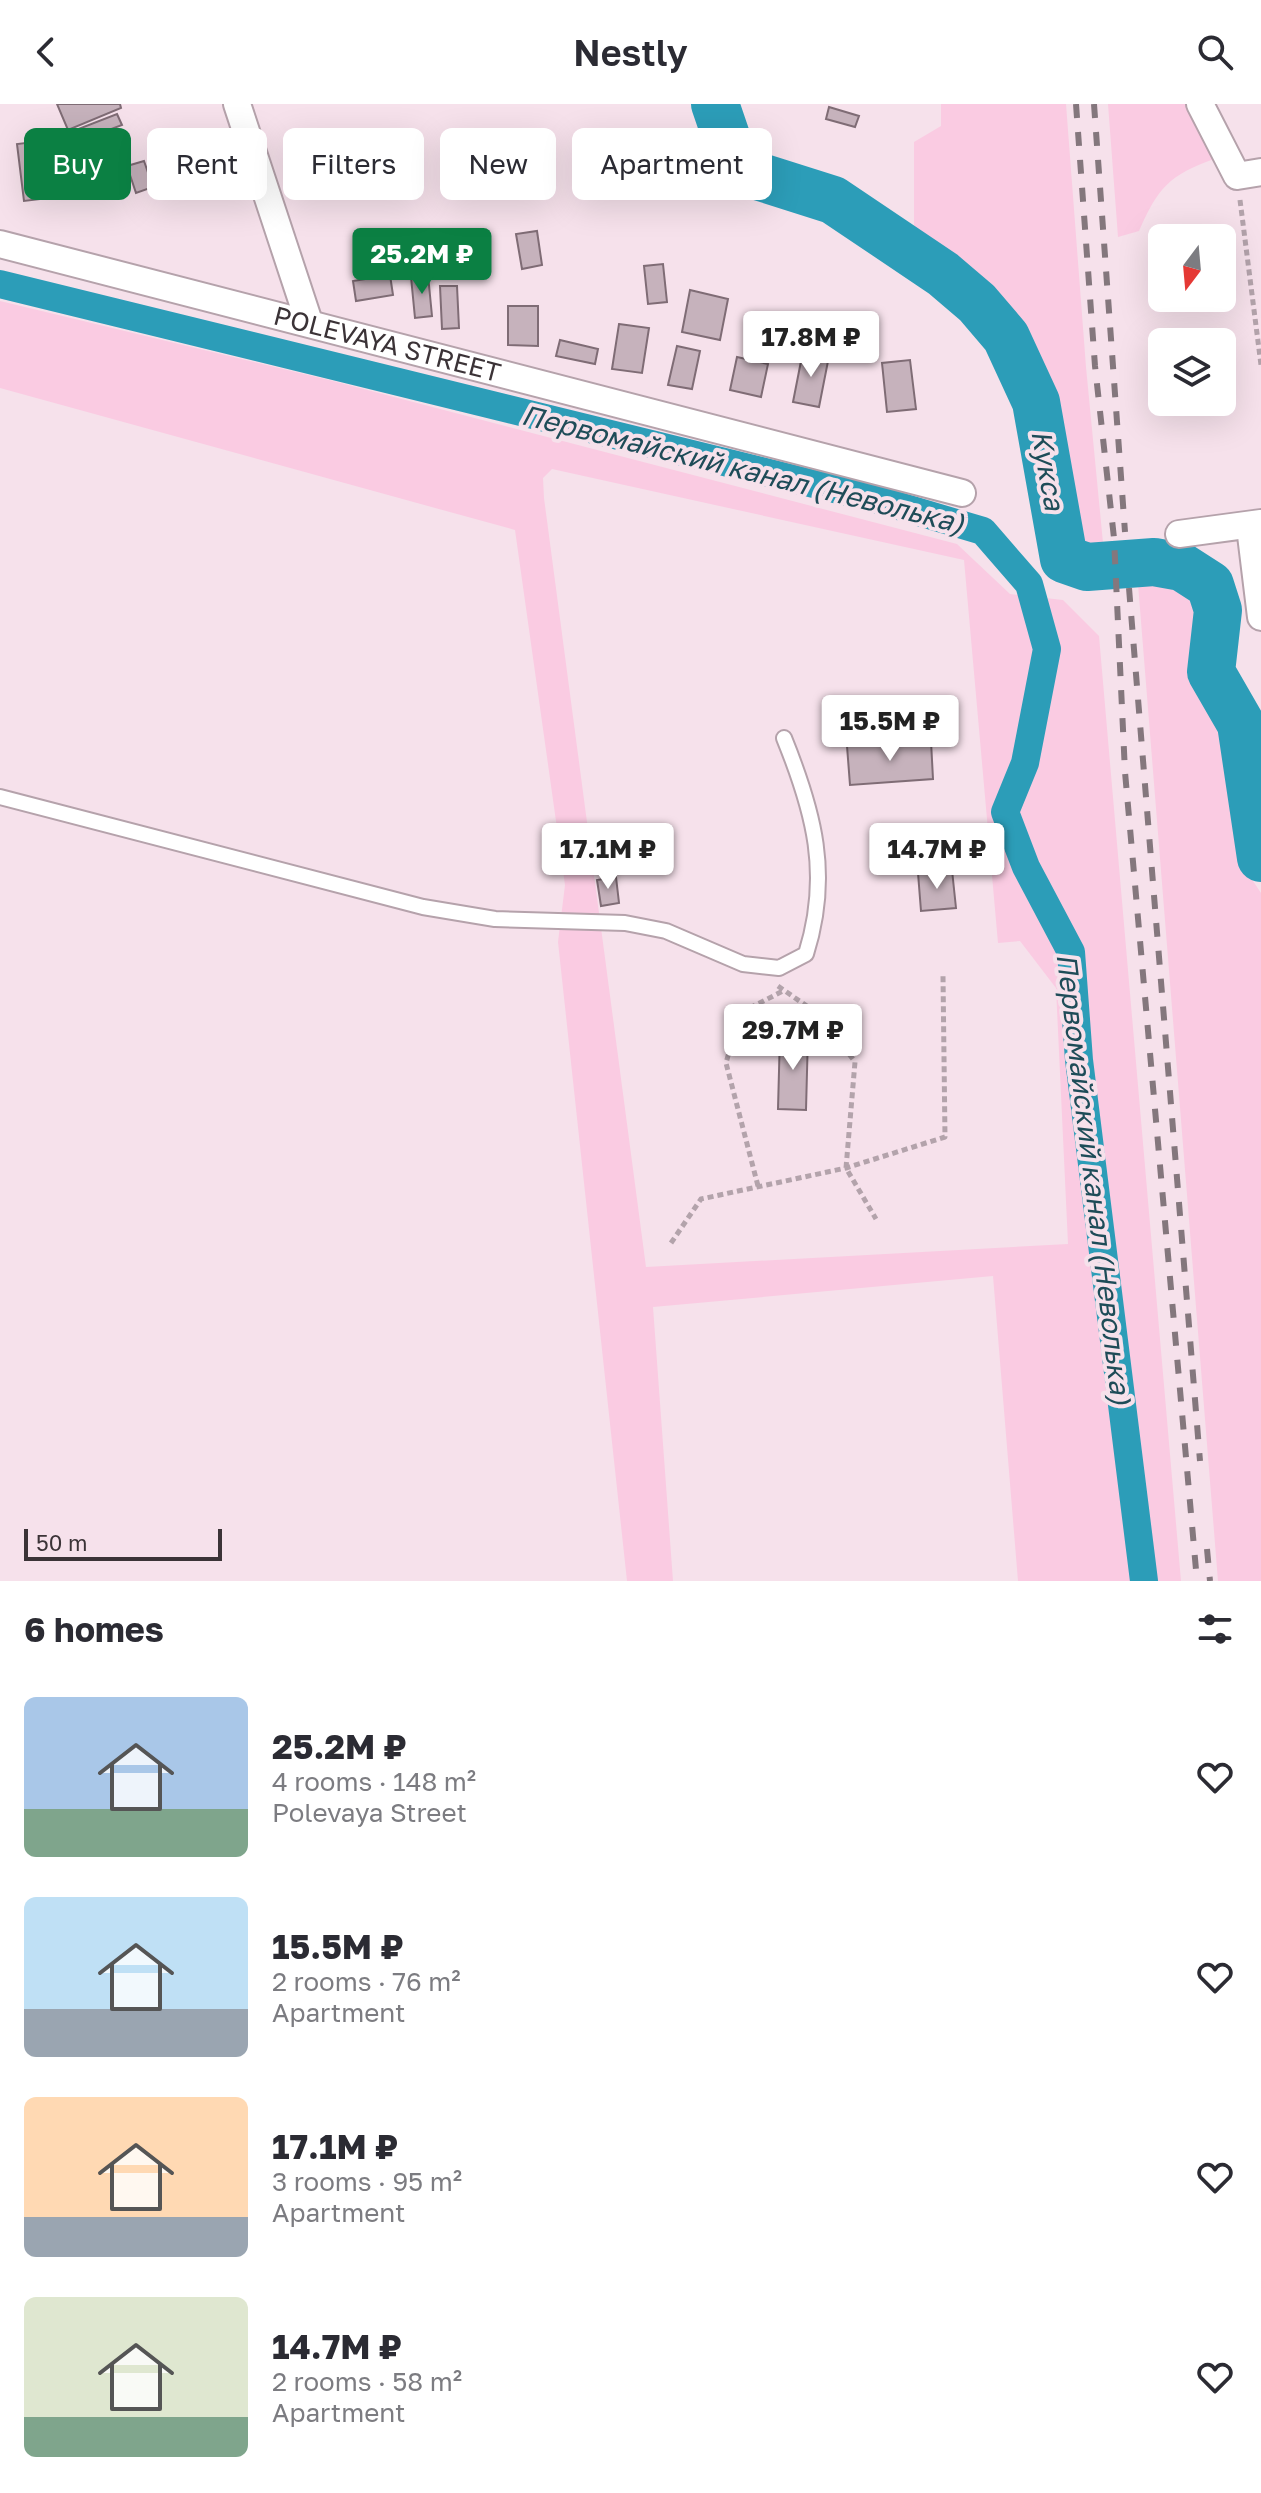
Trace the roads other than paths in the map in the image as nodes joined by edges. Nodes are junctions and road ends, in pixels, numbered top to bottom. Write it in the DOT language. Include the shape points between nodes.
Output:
graph roads {
  1 [pos="237,104"];
  2 [pos="1200,104"];
  3 [pos="1249,174"];
  4 [pos="0,244"];
  5 [pos="309,322"];
  6 [pos="962,493"];
  7 [pos="1256,525"];
  8 [pos="1179,534"];
  9 [pos="1261,617"];
  10 [pos="784,738"];
  11 [pos="0,797"];
  1 -- 5 [label="street"];
  2 -- 3 [label="street"];
  4 -- 5 [label="street, POLEVAYA STREET"];
  5 -- 6 [label="street, POLEVAYA STREET"];
  7 -- 8 [label="street"];
  7 -- 9 [label="street"];
  10 -- 11 [label="lane" via="805,791 820,864 817,920 806,954 779,968 743,964 666,931 625,923 495,919 423,907"];
}
